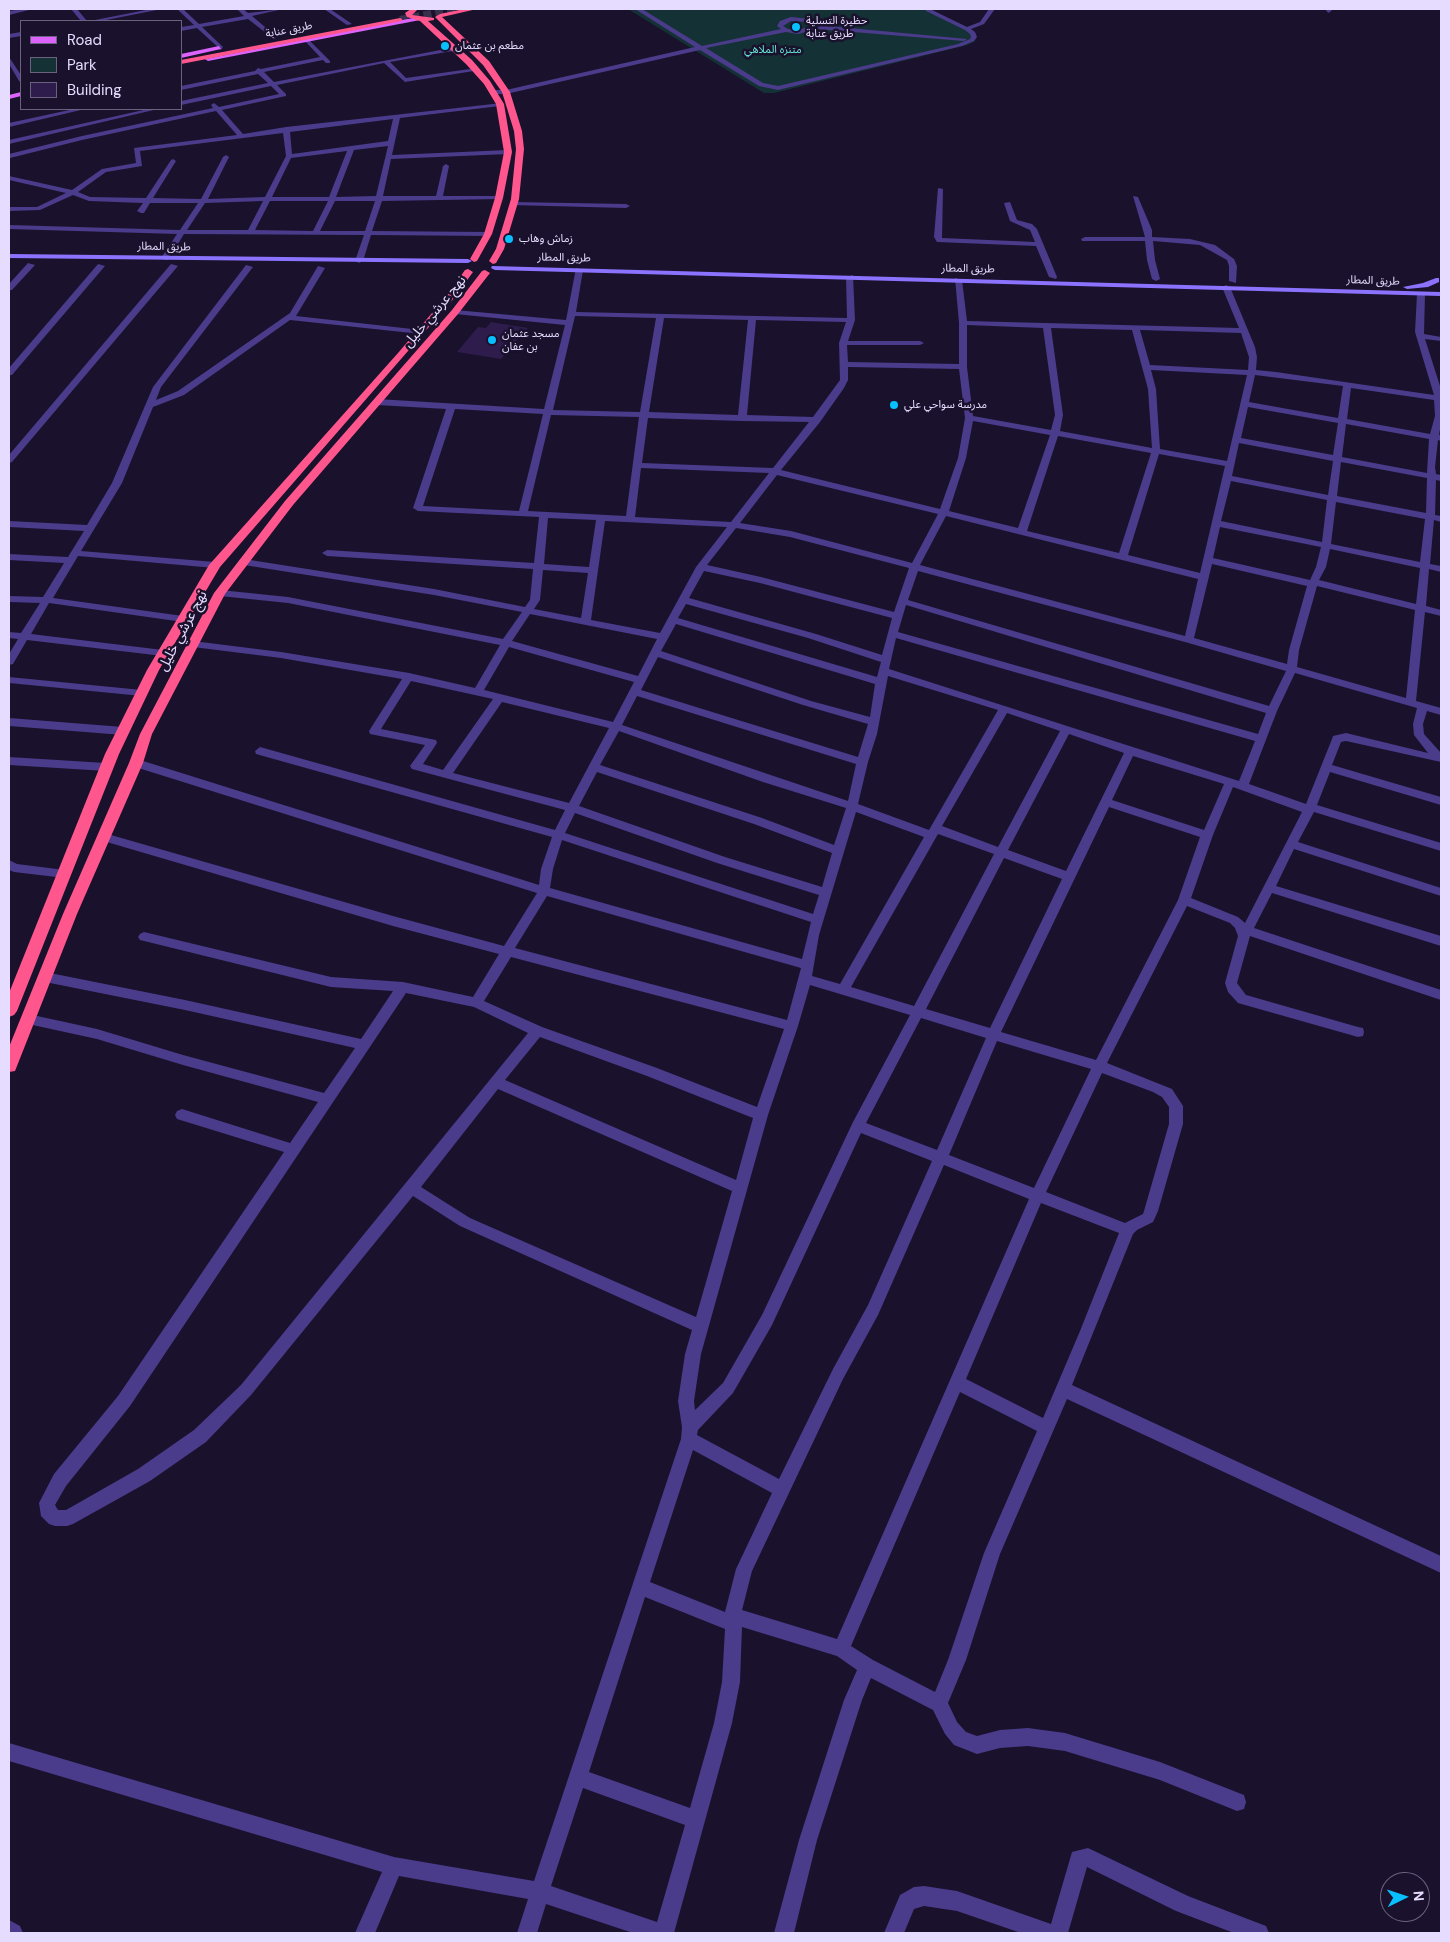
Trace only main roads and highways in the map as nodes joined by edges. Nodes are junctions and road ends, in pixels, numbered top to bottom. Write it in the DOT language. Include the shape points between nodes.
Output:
graph roads {
  1 [pos="474,9"];
  2 [pos="412,10"];
  3 [pos="441,16"];
  4 [pos="399,19"];
  5 [pos="421,20"];
  6 [pos="182,60"];
  7 [pos="182,60"];
  8 [pos="182,60"];
  9 [pos="9,256"];
  10 [pos="9,264"];
  11 [pos="359,265"];
  12 [pos="492,266"];
  13 [pos="253,267"];
  14 [pos="467,267"];
  15 [pos="580,267"];
  16 [pos="276,268"];
  17 [pos="285,268"];
  18 [pos="316,268"];
  19 [pos="331,268"];
  20 [pos="350,268"];
  21 [pos="958,277"];
  22 [pos="1439,281"];
  23 [pos="1230,284"];
  24 [pos="1441,294"];
  25 [pos="9,1011"];
  26 [pos="9,1066"];
  1 -- 3 [label="highway"];
  2 -- 5 [label="highway, نهج عرشي خليل" via="411,18"];
  2 -- 6 [label="main road" via="221,48"];
  3 -- 5 [label="highway"];
  3 -- 12 [label="highway, نهج عرشي خليل" via="486,63 504,89 514,114 520,149 518,180 500,249"];
  4 -- 8 [label="highway, طريق عنابة"];
  5 -- 7 [label="main road"];
  5 -- 14 [label="highway, نهج عرشي خليل" via="476,70 500,104 508,152 499,198 488,234"];
  9 -- 11 [label="main road, طريق المطار"];
  10 -- 13 [label="main road, طريق المطار"];
  11 -- 14 [label="main road, طريق المطار"];
  11 -- 20 [label="main road, طريق المطار"];
  12 -- 14 [label="highway"];
  12 -- 14 [label="highway" via="484,258"];
  12 -- 15 [label="main road, طريق المطار"];
  12 -- 26 [label="highway, نهج عرشي خليل" via="289,503 220,593 146,734"];
  14 -- 25 [label="highway, نهج عرشي خليل" via="452,295 421,332 215,565 142,693 106,767"];
  15 -- 21 [label="main road, طريق المطار"];
  15 -- 21 [label="main road, طريق المطار" via="850,277"];
  16 -- 17 [label="main road"];
  18 -- 19 [label="main road"];
  21 -- 23 [label="main road, طريق المطار"];
  21 -- 23 [label="main road, طريق المطار" via="1156,279"];
  22 -- 23 [label="main road, طريق المطار" via="1404,287"];
  23 -- 24 [label="main road, طريق المطار"];
}
